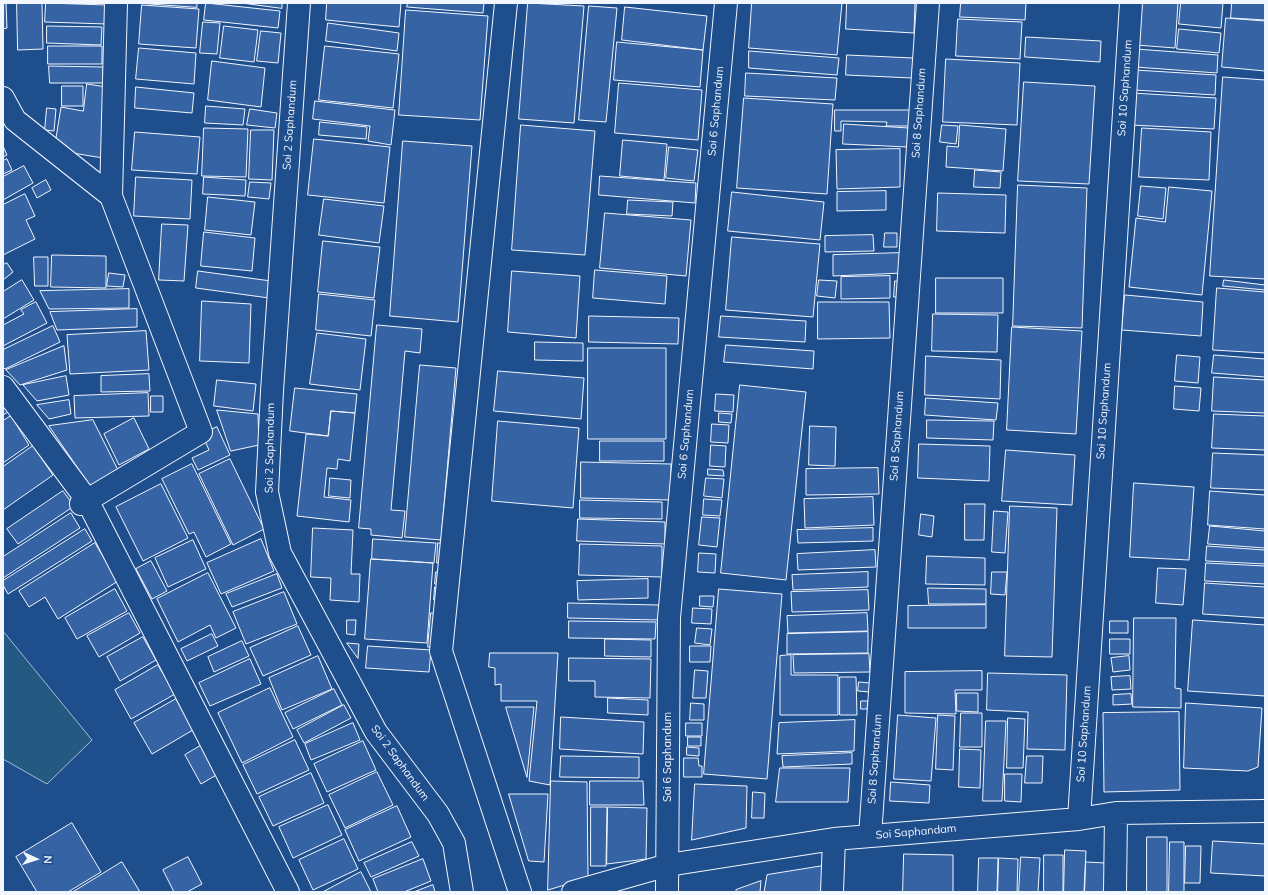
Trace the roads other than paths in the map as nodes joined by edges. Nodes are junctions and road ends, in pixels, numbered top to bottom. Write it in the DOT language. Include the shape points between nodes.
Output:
graph roads {
  1 [pos="116,3"];
  2 [pos="299,3"];
  3 [pos="506,3"];
  4 [pos="726,3"];
  5 [pos="928,3"];
  6 [pos="1131,3"];
  7 [pos="3,98"];
  8 [pos="111,196"];
  9 [pos="3,387"];
  10 [pos="84,502"];
  11 [pos="1265,811"];
  12 [pos="1116,814"];
  13 [pos="1078,819"];
  14 [pos="870,836"];
  15 [pos="834,839"];
  16 [pos="668,865"];
  17 [pos="288,892"];
  18 [pos="462,892"];
  19 [pos="520,892"];
  20 [pos="573,892"];
  21 [pos="667,892"];
  22 [pos="832,892"];
  23 [pos="1115,892"];
  1 -- 8 [label="street"];
  2 -- 18 [label="street, Soi 2 Saphandum" via="272,391 268,492 280,553 376,732 438,814 454,843"];
  3 -- 19 [label="street" via="442,651"];
  4 -- 16 [label="street, Soi 6 Saphandum" via="669,618"];
  5 -- 14 [label="street, Soi 8 Saphandum"];
  6 -- 13 [label="street, Soi 10 Saphandum"];
  7 -- 8 [label="street" via="14,120"];
  8 -- 10 [label="street" via="201,432"];
  9 -- 10 [label="street"];
  10 -- 17 [label="street"];
  11 -- 12 [label="street, Soi Saphandam"];
  12 -- 13 [label="street, Soi Saphandam"];
  12 -- 23 [label="street"];
  13 -- 14 [label="street, Soi Saphandam"];
  14 -- 15 [label="street, Soi Saphandam"];
  15 -- 16 [label="street, Soi Saphandam"];
  15 -- 22 [label="street"];
  16 -- 20 [label="street, Soi Saphandam"];
  16 -- 21 [label="street, Soi 6 Saphandum"];
}
